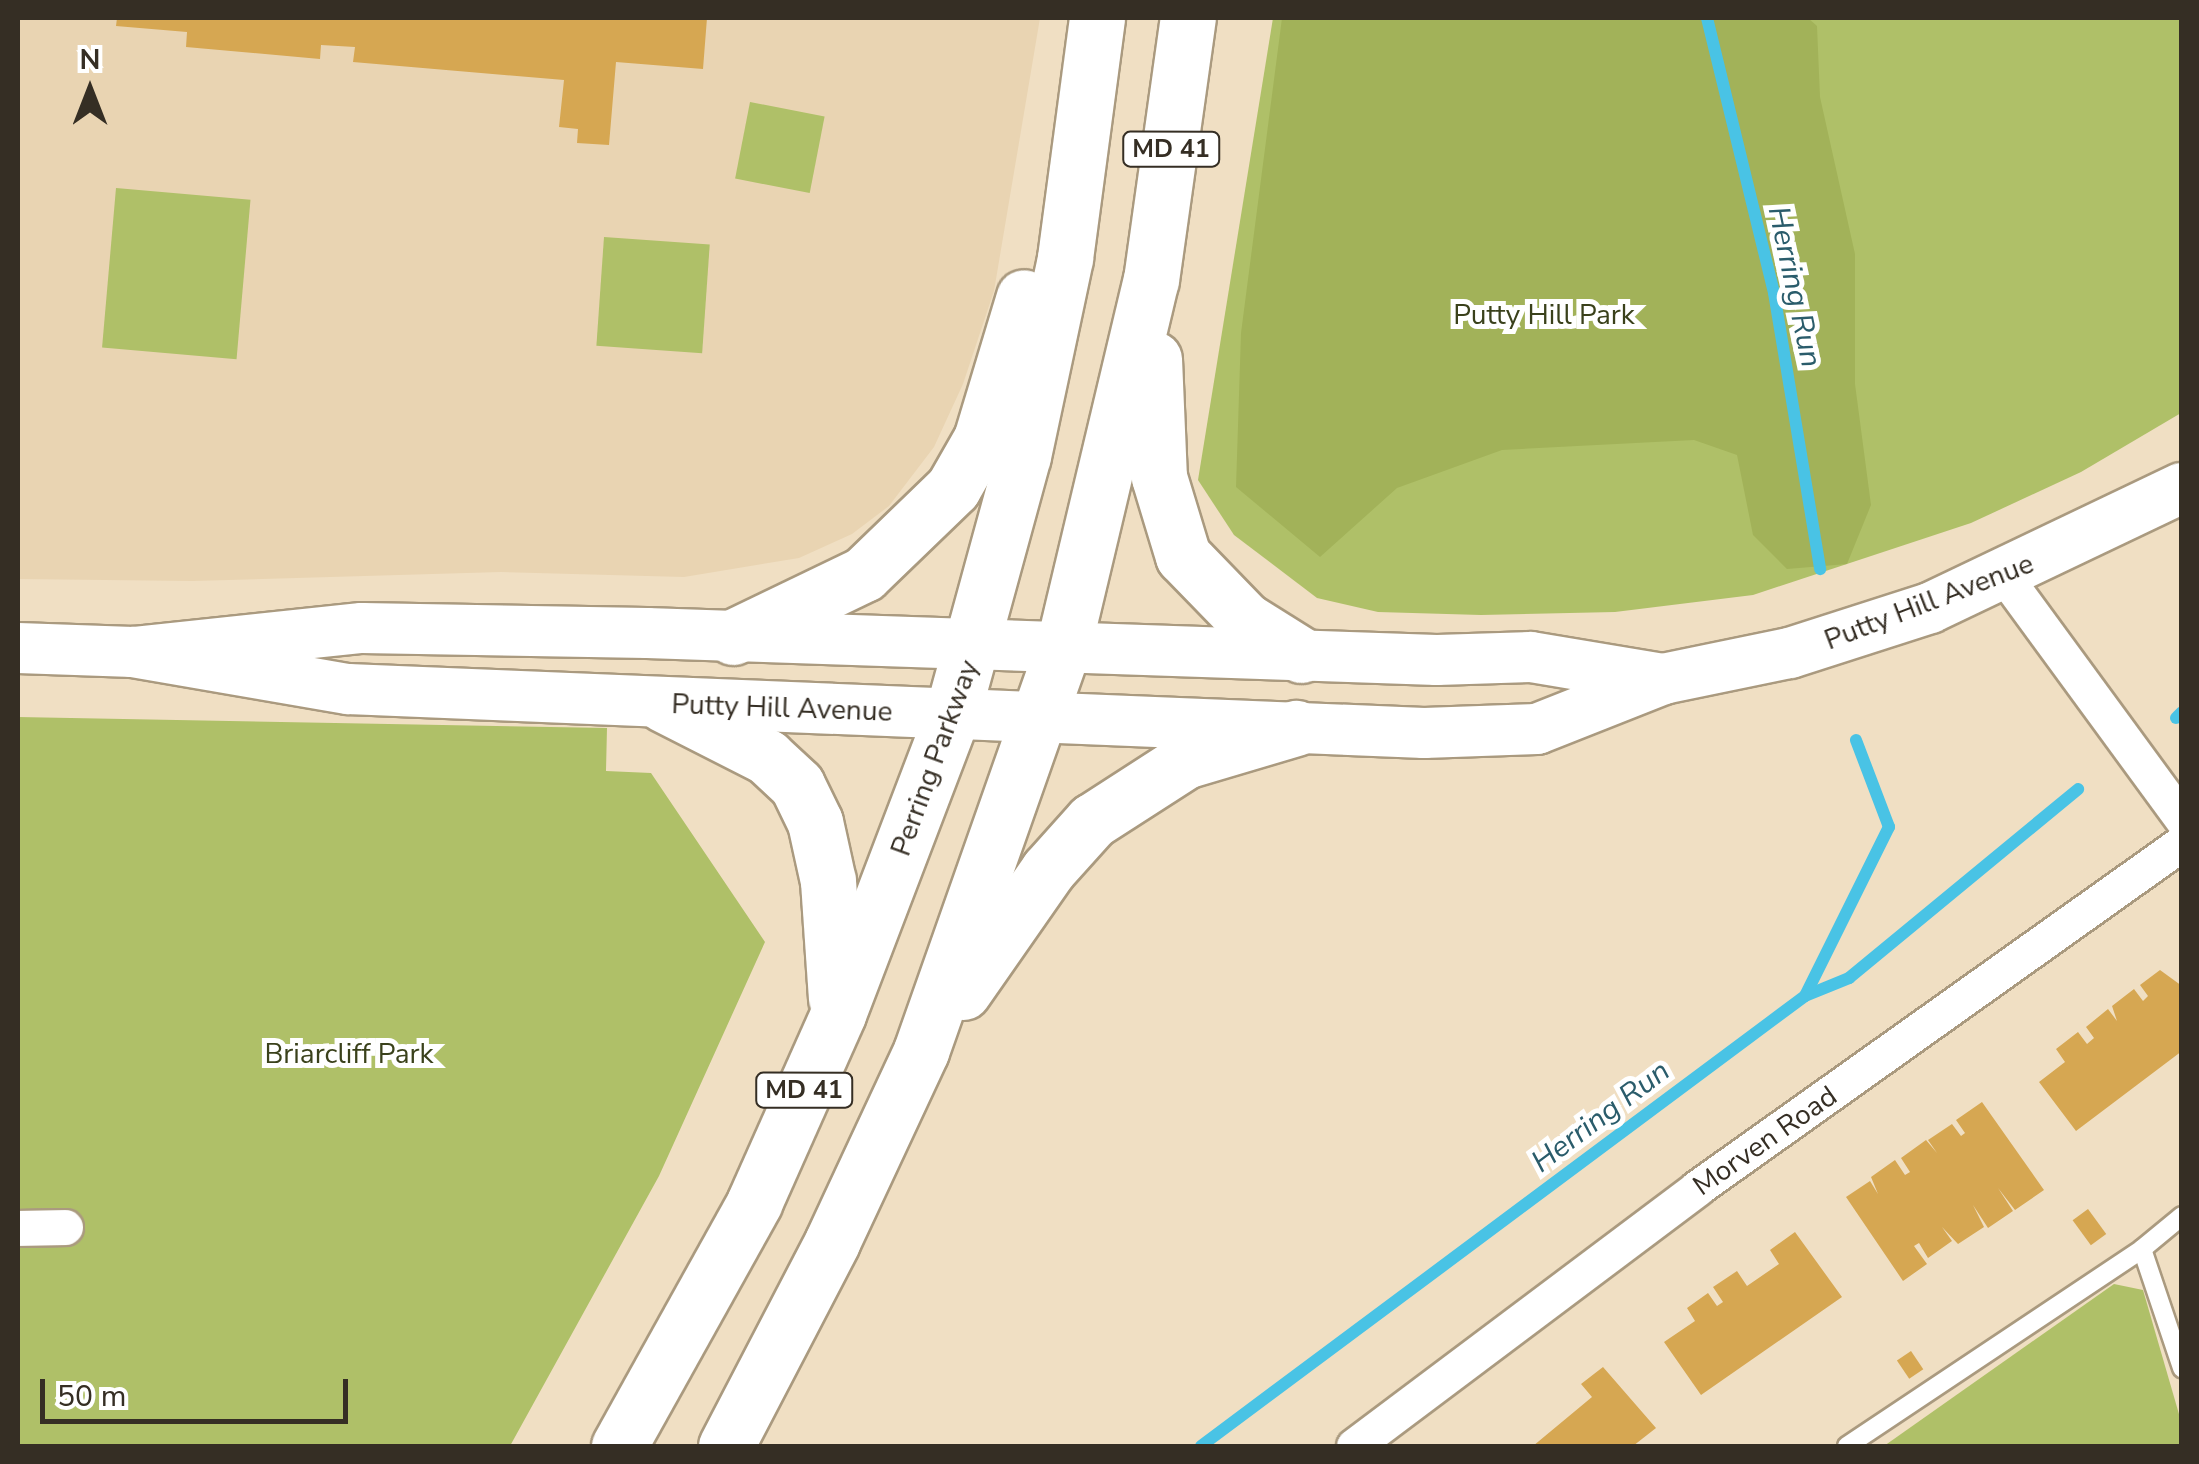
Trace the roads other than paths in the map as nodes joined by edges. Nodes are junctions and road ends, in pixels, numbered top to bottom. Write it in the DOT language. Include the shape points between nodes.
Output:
graph roads {
  1 [pos="1098,18"];
  2 [pos="1188,18"];
  3 [pos="1092,74"];
  4 [pos="1151,280"];
  5 [pos="2182,488"];
  6 [pos="2005,577"];
  7 [pos="733,637"];
  8 [pos="975,644"];
  9 [pos="18,648"];
  10 [pos="1063,648"];
  11 [pos="134,652"];
  12 [pos="1301,655"];
  13 [pos="1664,679"];
  14 [pos="663,704"];
  15 [pos="952,715"];
  16 [pos="1040,718"];
  17 [pos="1296,728"];
  18 [pos="2182,819"];
  19 [pos="2182,842"];
  20 [pos="838,1014"];
  21 [pos="921,1051"];
  22 [pos="2182,1216"];
  23 [pos="65,1227"];
  24 [pos="18,1228"];
  25 [pos="2142,1249"];
  26 [pos="2182,1368"];
  27 [pos="619,1446"];
  28 [pos="726,1446"];
  29 [pos="1354,1446"];
  30 [pos="1847,1446"];
  1 -- 3 [label="main road, Perring Parkway / MD 41"];
  2 -- 4 [label="main road, MD 41"];
  3 -- 7 [label="main road" via="980,438 954,488 864,574"];
  3 -- 8 [label="main road, Perring Parkway / MD 41" via="1064,258"];
  4 -- 10 [label="main road, MD 41"];
  4 -- 12 [label="main road" via="1159,477 1170,524 1209,589"];
  5 -- 6 [label="main road, Putty Hill Avenue"];
  6 -- 13 [label="main road, Putty Hill Avenue" via="1844,637"];
  6 -- 18 [label="street"];
  7 -- 8 [label="main road, Putty Hill Avenue"];
  7 -- 11 [label="main road, Putty Hill Avenue" via="362,628"];
  8 -- 10 [label="main road, Putty Hill Avenue"];
  8 -- 15 [label="main road, Perring Parkway / MD 41"];
  9 -- 11 [label="main road, Putty Hill Avenue"];
  10 -- 12 [label="main road, Putty Hill Avenue"];
  10 -- 16 [label="main road, MD 41"];
  11 -- 14 [label="main road, Putty Hill Avenue" via="348,690"];
  12 -- 13 [label="main road, Putty Hill Avenue" via="1531,657"];
  13 -- 17 [label="main road, Putty Hill Avenue" via="1538,729"];
  14 -- 15 [label="main road, Putty Hill Avenue"];
  14 -- 20 [label="main road" via="767,756 796,786 815,822 828,881"];
  15 -- 16 [label="main road, Putty Hill Avenue"];
  15 -- 20 [label="main road, Perring Parkway / MD 41"];
  16 -- 17 [label="main road, Putty Hill Avenue"];
  16 -- 21 [label="main road, MD 41"];
  17 -- 21 [label="main road" via="1185,761 1092,821 1048,870"];
  19 -- 29 [label="street, Morven Road" via="1698,1188"];
  20 -- 27 [label="main road, Perring Parkway / MD 41" via="754,1204"];
  21 -- 28 [label="main road, MD 41"];
  22 -- 25 [label="lane"];
  23 -- 24 [label="street"];
  25 -- 26 [label="lane"];
  25 -- 30 [label="lane"];
}
